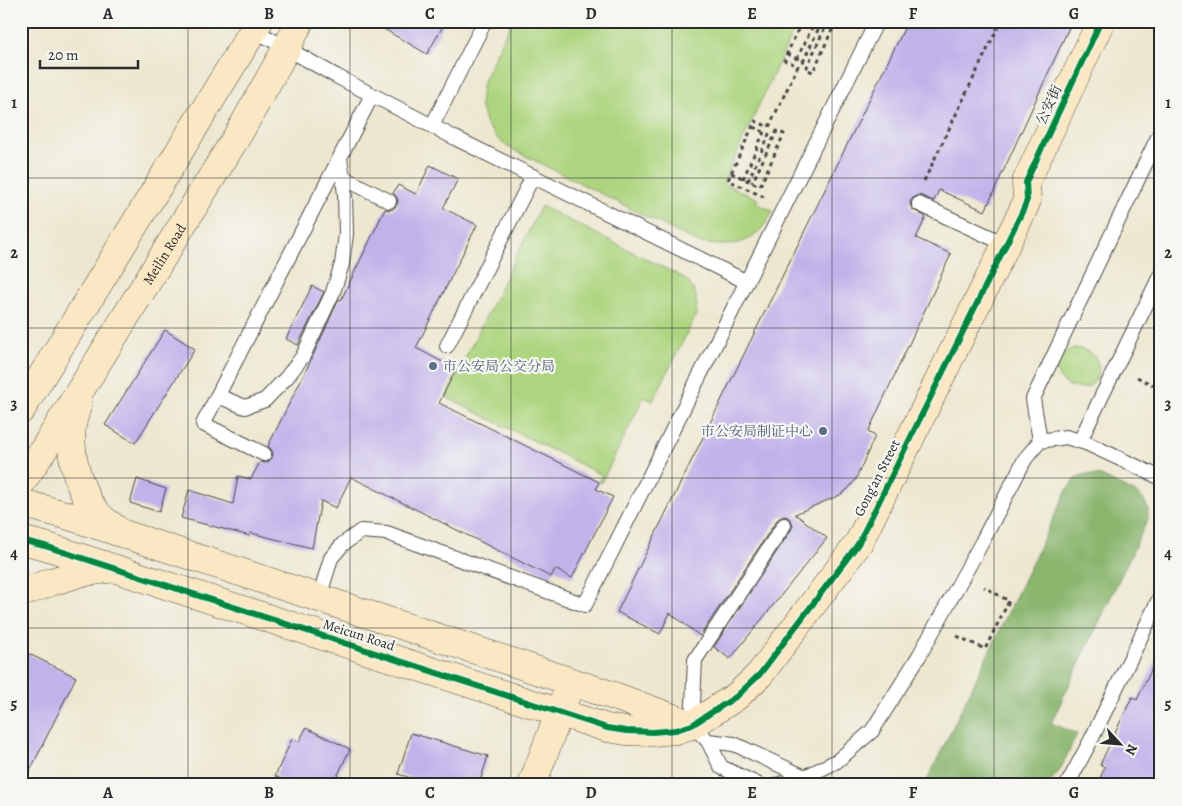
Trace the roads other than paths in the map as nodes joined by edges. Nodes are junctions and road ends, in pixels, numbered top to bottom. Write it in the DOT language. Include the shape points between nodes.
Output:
graph roads {
  1 [pos="300,21"];
  2 [pos="485,21"];
  3 [pos="877,21"];
  4 [pos="1101,21"];
  5 [pos="1122,21"];
  6 [pos="257,26"];
  7 [pos="286,49"];
  8 [pos="372,95"];
  9 [pos="432,126"];
  10 [pos="1161,136"];
  11 [pos="340,157"];
  12 [pos="533,176"];
  13 [pos="342,177"];
  14 [pos="1027,200"];
  15 [pos="389,201"];
  16 [pos="919,204"];
  17 [pos="1005,244"];
  18 [pos="1161,274"];
  19 [pos="746,282"];
  20 [pos="447,346"];
  21 [pos="58,351"];
  22 [pos="21,377"];
  23 [pos="87,379"];
  24 [pos="218,396"];
  25 [pos="21,410"];
  26 [pos="1040,441"];
  27 [pos="1080,441"];
  28 [pos="264,454"];
  29 [pos="1161,478"];
  30 [pos="21,483"];
  31 [pos="21,503"];
  32 [pos="784,524"];
  33 [pos="121,533"];
  34 [pos="21,540"];
  35 [pos="112,568"];
  36 [pos="21,593"];
  37 [pos="1161,595"];
  38 [pos="319,598"];
  39 [pos="571,682"];
  40 [pos="559,712"];
  41 [pos="700,733"];
  42 [pos="805,777"];
  43 [pos="1070,780"];
  44 [pos="532,785"];
  45 [pos="759,785"];
  46 [pos="776,785"];
  1 -- 7 [label="street, Meilin Road"];
  2 -- 9 [label="lane"];
  3 -- 19 [label="lane"];
  4 -- 14 [label="street, 公安街" via="1026,182"];
  5 -- 14 [label="street" via="1041,190"];
  6 -- 7 [label="lane"];
  6 -- 21 [label="street"];
  7 -- 8 [label="lane"];
  7 -- 23 [label="street, Meilin Road" via="239,133"];
  8 -- 9 [label="lane"];
  8 -- 11 [label="lane"];
  9 -- 12 [label="lane"];
  10 -- 26 [label="lane" via="1033,399"];
  11 -- 13 [label="lane"];
  11 -- 24 [label="lane"];
  12 -- 19 [label="lane"];
  12 -- 20 [label="lane"];
  13 -- 15 [label="lane"];
  13 -- 24 [label="lane" via="346,234 342,264 333,292 302,356 265,400 245,407"];
  14 -- 17 [label="street, Gong'an Street"];
  16 -- 17 [label="lane"];
  17 -- 41 [label="street, Gong'an Street" via="858,544 760,674"];
  18 -- 27 [label="lane"];
  19 -- 38 [label="lane" via="585,605 387,533 361,531 331,558"];
  21 -- 22 [label="street"];
  21 -- 25 [label="street"];
  23 -- 30 [label="street, Meilin Road"];
  23 -- 33 [label="street" via="72,425 77,472 95,511"];
  24 -- 28 [label="lane" via="203,424"];
  26 -- 27 [label="lane" via="1066,437"];
  26 -- 42 [label="lane" via="1025,459 964,576 872,731 836,761"];
  27 -- 29 [label="lane"];
  31 -- 33 [label="street, Meicun Road"];
  32 -- 41 [label="lane" via="695,660"];
  33 -- 38 [label="street, Meicun Road"];
  34 -- 35 [label="street, Meicun Road"];
  35 -- 36 [label="street" via="80,573"];
  35 -- 40 [label="street, Meicun Road"];
  37 -- 43 [label="lane"];
  38 -- 39 [label="street, Meicun Road"];
  39 -- 40 [label="street"];
  39 -- 41 [label="street, Meicun Road" via="624,699"];
  40 -- 41 [label="street, Meicun Road" via="626,731"];
  40 -- 44 [label="street"];
  41 -- 42 [label="lane" via="734,744"];
  41 -- 45 [label="lane" via="721,767"];
  42 -- 46 [label="lane"];
}
